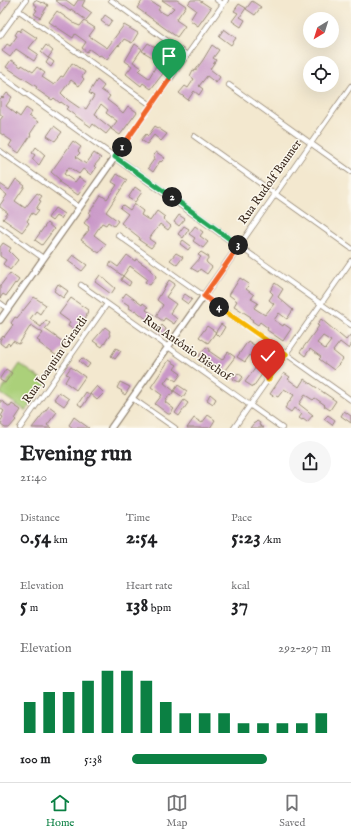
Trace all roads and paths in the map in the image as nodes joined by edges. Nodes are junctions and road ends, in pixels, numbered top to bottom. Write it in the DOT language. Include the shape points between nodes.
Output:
graph roads {
  1 [pos="26,0"];
  2 [pos="111,0"];
  3 [pos="217,0"];
  4 [pos="224,2"];
  5 [pos="18,10"];
  6 [pos="0,36"];
  7 [pos="187,55"];
  8 [pos="0,75"];
  9 [pos="229,85"];
  10 [pos="351,86"];
  11 [pos="349,94"];
  12 [pos="151,105"];
  13 [pos="194,136"];
  14 [pos="311,143"];
  15 [pos="0,151"];
  16 [pos="115,157"];
  17 [pos="351,172"];
  18 [pos="276,194"];
  19 [pos="79,207"];
  20 [pos="0,227"];
  21 [pos="118,235"];
  22 [pos="239,246"];
  23 [pos="351,248"];
  24 [pos="43,258"];
  25 [pos="351,261"];
  26 [pos="81,285"];
  27 [pos="204,296"];
  28 [pos="0,304"];
  29 [pos="108,304"];
  30 [pos="321,304"];
  31 [pos="8,309"];
  32 [pos="0,320"];
  33 [pos="351,325"];
  34 [pos="168,347"];
  35 [pos="286,354"];
  36 [pos="132,398"];
  37 [pos="351,400"];
  38 [pos="250,405"];
  39 [pos="20,428"];
  40 [pos="111,428"];
  41 [pos="175,428"];
  42 [pos="234,428"];
  43 [pos="282,428"];
  1 -- 5 [label="street"];
  2 -- 7 [label="street"];
  3 -- 4 [label="street"];
  4 -- 7 [label="street"];
  5 -- 6 [label="street"];
  5 -- 12 [label="street"];
  7 -- 12 [label="street"];
  8 -- 16 [label="street"];
  9 -- 14 [label="street"];
  10 -- 11 [label="street, Rua Rudolf Baumer"];
  11 -- 14 [label="street, Rua Rudolf Baumer"];
  12 -- 16 [label="street"];
  13 -- 18 [label="street"];
  14 -- 17 [label="street"];
  14 -- 18 [label="street, Rua Rudolf Baumer"];
  15 -- 19 [label="street"];
  16 -- 19 [label="street"];
  16 -- 22 [label="street"];
  18 -- 22 [label="street, Rua Rudolf Baumer"];
  18 -- 23 [label="street"];
  19 -- 24 [label="street"];
  20 -- 24 [label="street"];
  21 -- 27 [label="street"];
  22 -- 27 [label="street, Rua Rudolf Baumer"];
  22 -- 30 [label="street"];
  24 -- 31 [label="street"];
  25 -- 30 [label="street"];
  26 -- 29 [label="street, Rua Antônio Bischof"];
  27 -- 34 [label="street, Rua Rudolf Baumer"];
  27 -- 35 [label="street"];
  28 -- 31 [label="street"];
  29 -- 34 [label="street, Rua Antônio Bischof"];
  29 -- 39 [label="street, Rua Joaquim Girardi"];
  30 -- 33 [label="street"];
  30 -- 35 [label="street"];
  31 -- 32 [label="street"];
  34 -- 36 [label="street, Rua Rudolf Baumer"];
  34 -- 38 [label="street, Rua Antônio Bischof"];
  35 -- 37 [label="street"];
  35 -- 38 [label="street"];
  36 -- 40 [label="street, Rua Rudolf Baumer"];
  36 -- 41 [label="street"];
  38 -- 42 [label="street"];
  38 -- 43 [label="street, Rua Antônio Bischof"];
}
